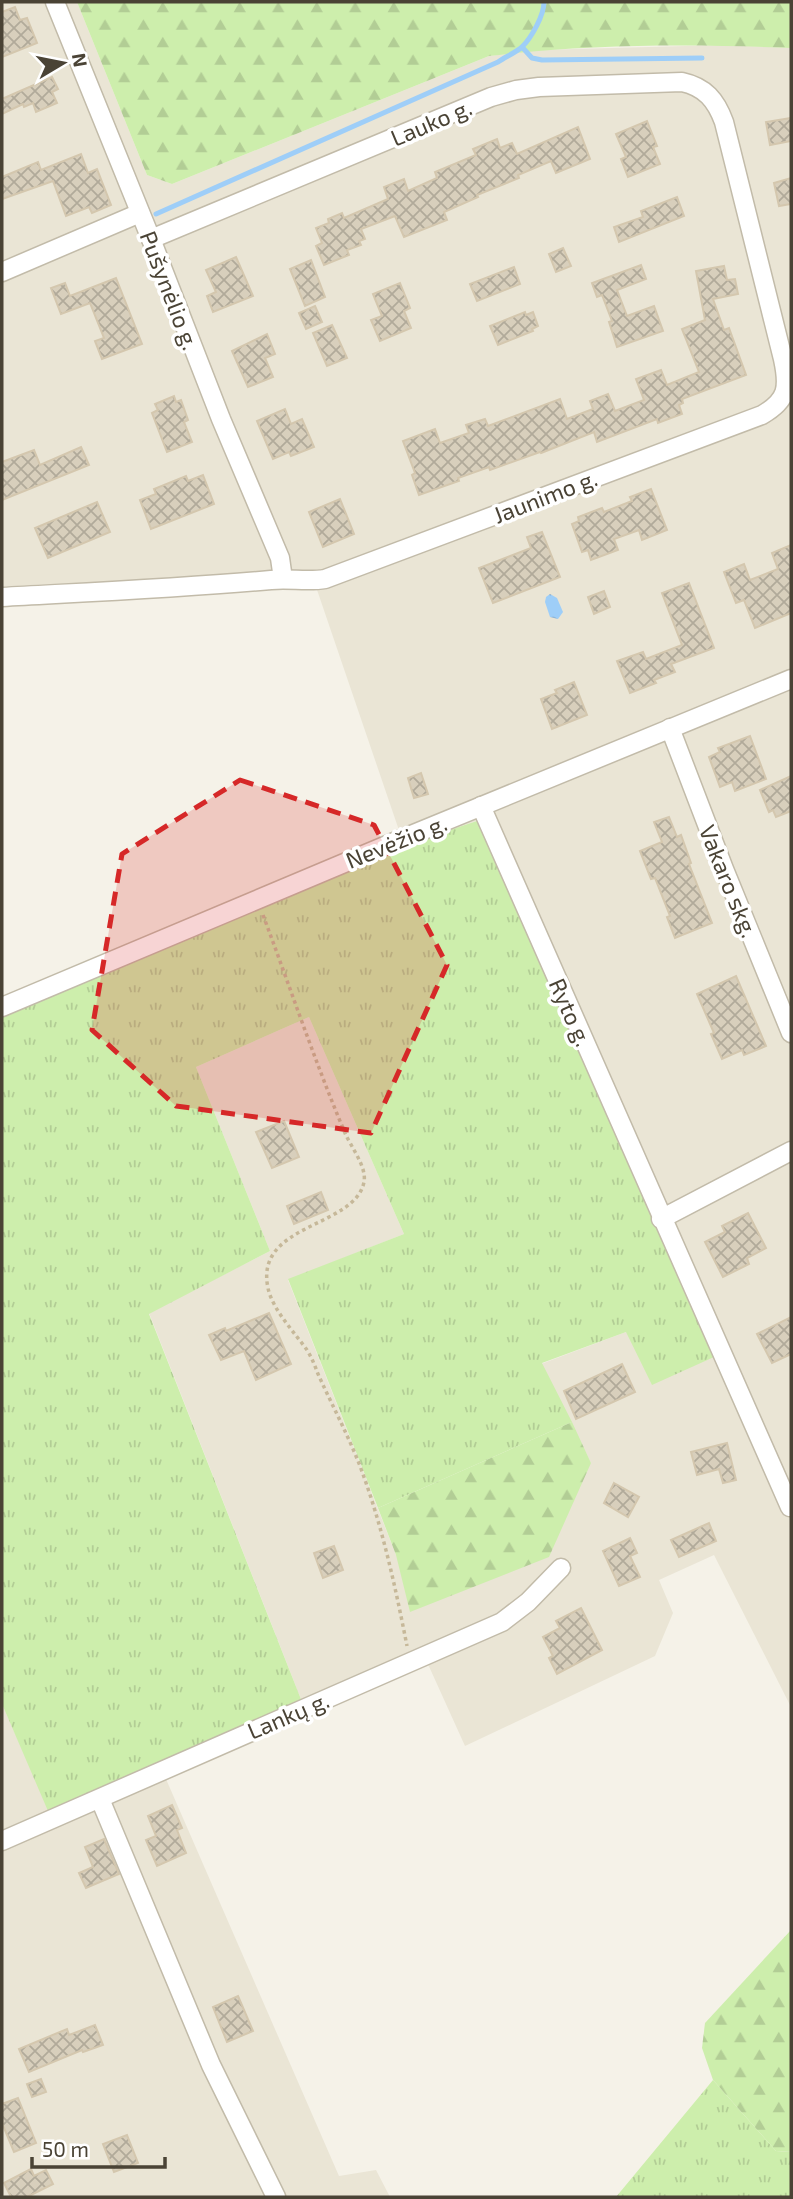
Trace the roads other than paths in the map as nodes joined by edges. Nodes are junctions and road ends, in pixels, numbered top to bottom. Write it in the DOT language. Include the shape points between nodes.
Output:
graph roads {
  1 [pos="55,2"];
  2 [pos="719,107"];
  3 [pos="140,213"];
  4 [pos="151,239"];
  5 [pos="2,272"];
  6 [pos="283,579"];
  7 [pos="2,597"];
  8 [pos="791,679"];
  9 [pos="670,728"];
  10 [pos="481,806"];
  11 [pos="2,1007"];
  12 [pos="791,1033"];
  13 [pos="791,1152"];
  14 [pos="661,1219"];
  15 [pos="790,1507"];
  16 [pos="561,1568"];
  17 [pos="100,1799"];
  18 [pos="2,1841"];
  19 [pos="276,2197"];
  1 -- 3 [label="street, Pušynėlio g."];
  2 -- 4 [label="street, Lauko g." via="696,85 682,82 516,90 469,105"];
  2 -- 6 [label="street, Jaunimo g." via="787,377 780,403 762,415 339,575 314,581"];
  3 -- 4 [label="street, Pušynėlio g."];
  3 -- 5 [label="street"];
  4 -- 6 [label="street, Pušynėlio g." via="279,558"];
  6 -- 7 [label="street, Jaunimo g."];
  8 -- 9 [label="street, Nevėžio g."];
  9 -- 10 [label="street, Nevėžio g."];
  9 -- 12 [label="street, Vakaro skg."];
  10 -- 11 [label="street, Nevėžio g."];
  10 -- 14 [label="street, Ryto g."];
  13 -- 14 [label="street"];
  14 -- 15 [label="street, Ryto g."];
  16 -- 17 [label="street, Lankų g." via="502,1622"];
  17 -- 18 [label="street, Lankų g."];
  17 -- 19 [label="street" via="211,2065"];
}
